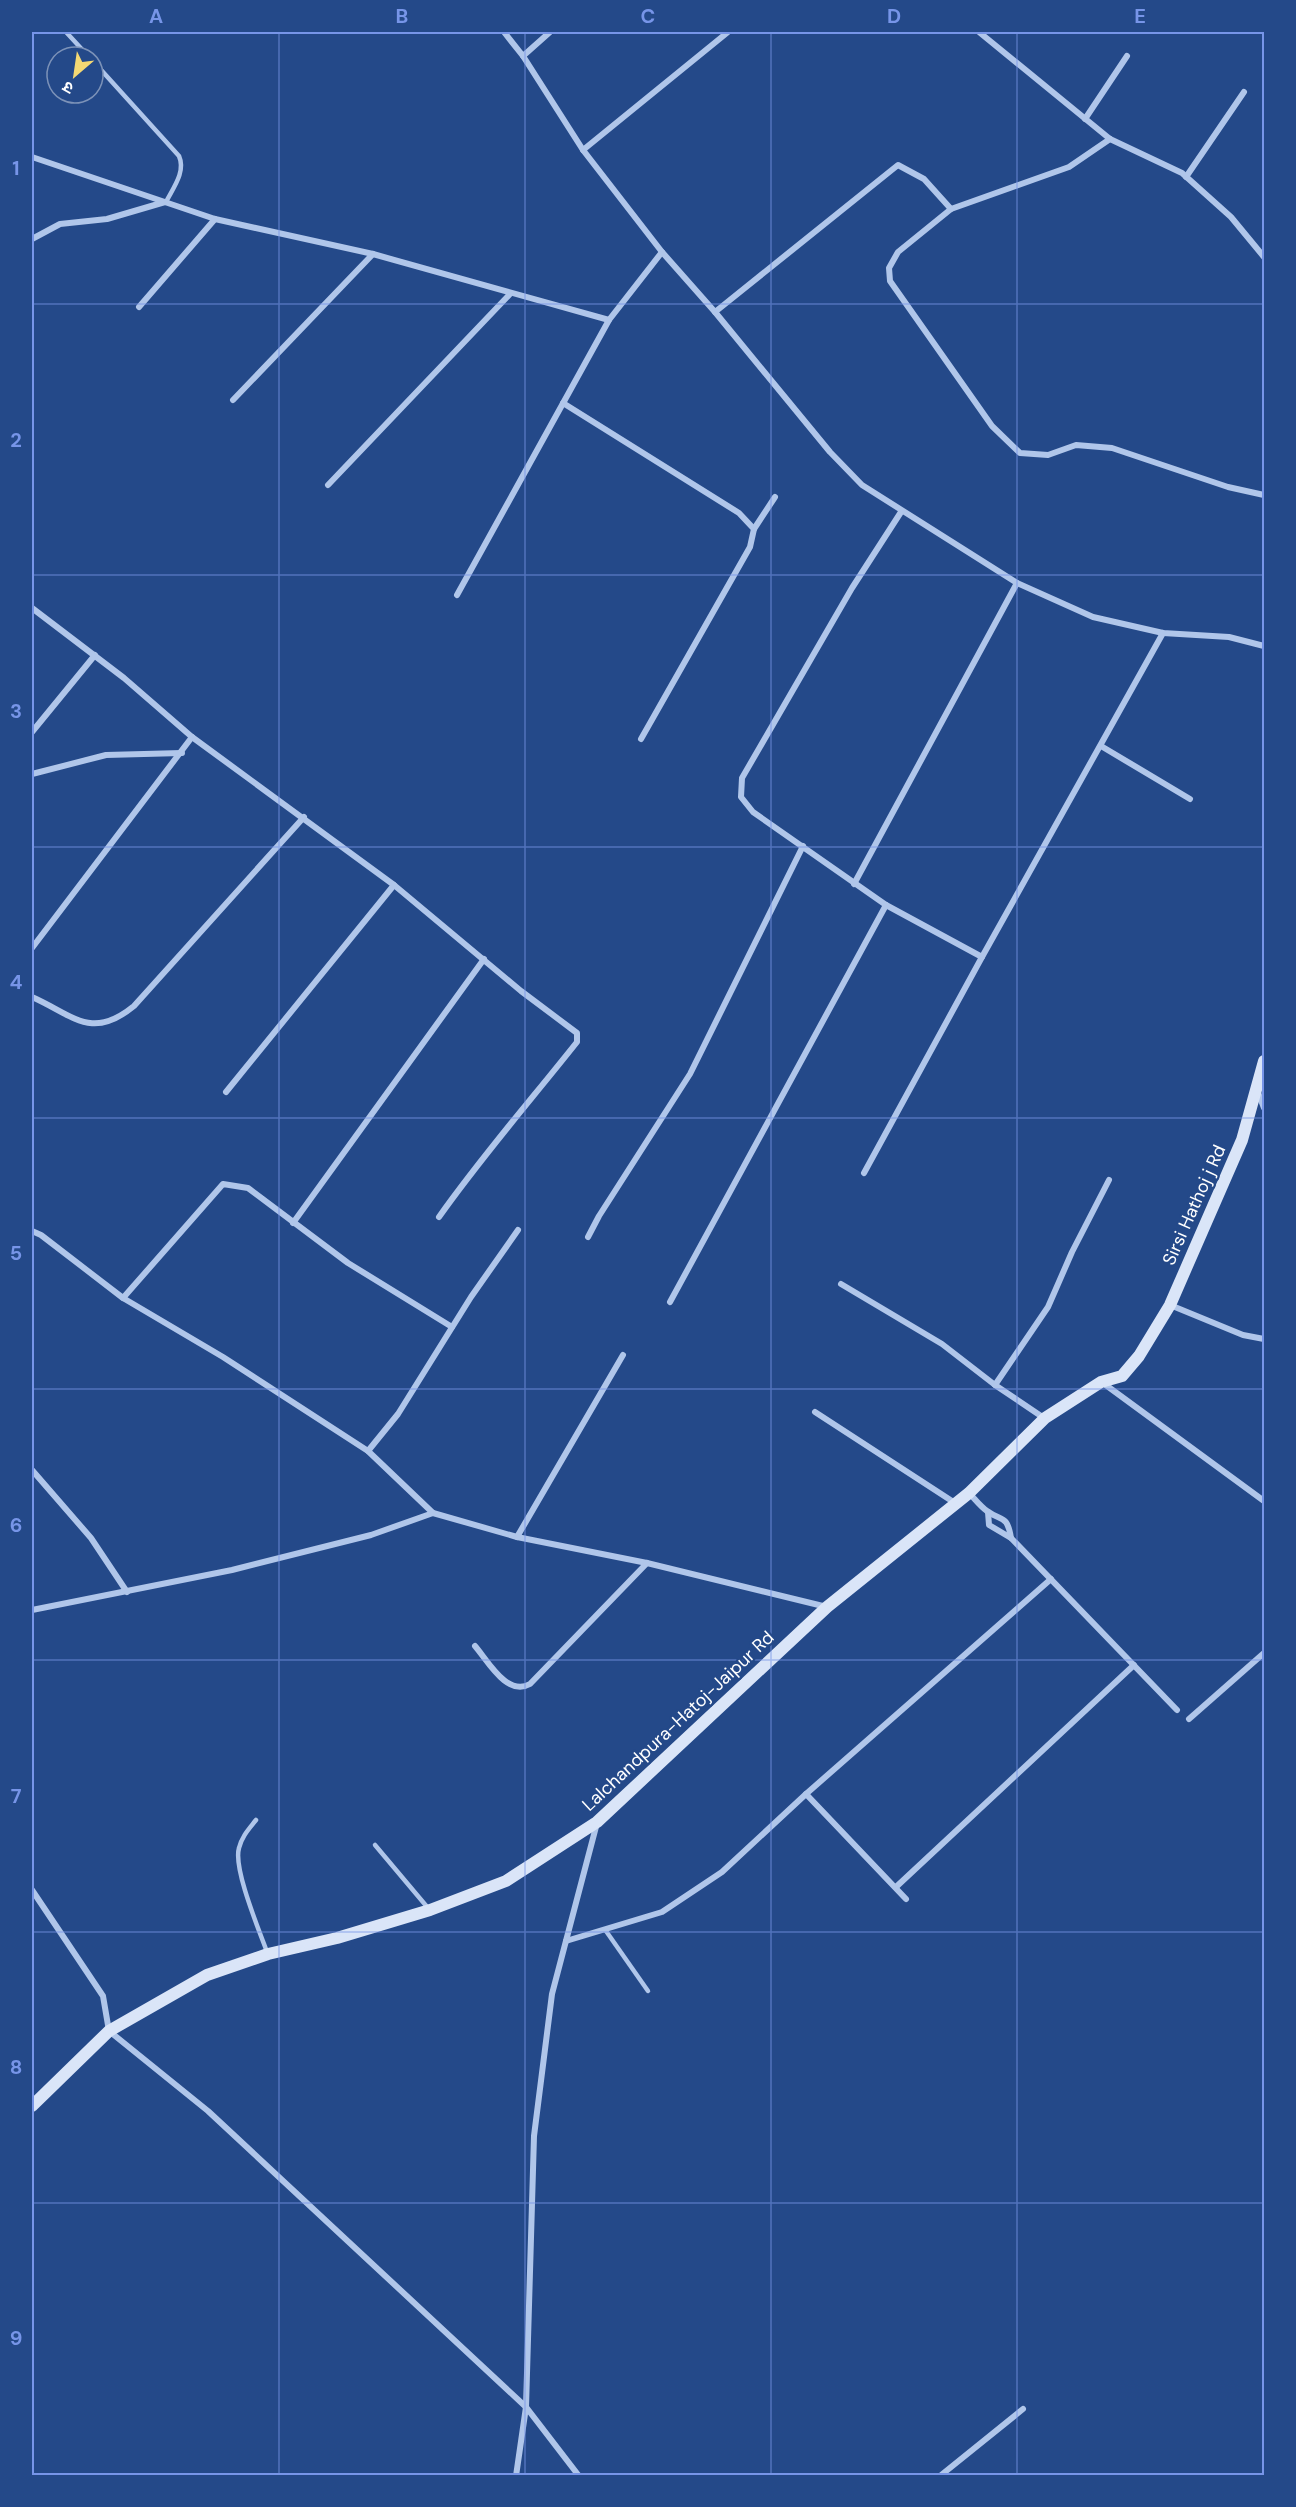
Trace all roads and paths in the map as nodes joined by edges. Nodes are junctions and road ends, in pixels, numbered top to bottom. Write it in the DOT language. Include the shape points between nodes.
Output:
graph roads {
  1 [pos="66,32"];
  2 [pos="504,32"];
  3 [pos="550,32"];
  4 [pos="728,32"];
  5 [pos="979,32"];
  6 [pos="78,45"];
  7 [pos="523,56"];
  8 [pos="1127,56"];
  9 [pos="105,74"];
  10 [pos="1244,92"];
  11 [pos="1085,119"];
  12 [pos="1110,139"];
  13 [pos="583,150"];
  14 [pos="32,158"];
  15 [pos="1186,177"];
  16 [pos="166,202"];
  17 [pos="951,209"];
  18 [pos="215,219"];
  19 [pos="32,239"];
  20 [pos="662,252"];
  21 [pos="373,254"];
  22 [pos="1264,257"];
  23 [pos="510,294"];
  24 [pos="139,307"];
  25 [pos="715,312"];
  26 [pos="609,320"];
  27 [pos="233,400"];
  28 [pos="563,403"];
  29 [pos="328,485"];
  30 [pos="1264,495"];
  31 [pos="775,497"];
  32 [pos="901,512"];
  33 [pos="754,529"];
  34 [pos="1017,583"];
  35 [pos="457,595"];
  36 [pos="32,608"];
  37 [pos="1163,633"];
  38 [pos="1264,646"];
  39 [pos="95,655"];
  40 [pos="32,732"];
  41 [pos="192,738"];
  42 [pos="641,739"];
  43 [pos="1101,746"];
  44 [pos="182,753"];
  45 [pos="32,774"];
  46 [pos="1190,799"];
  47 [pos="304,817"];
  48 [pos="803,846"];
  49 [pos="854,884"];
  50 [pos="394,885"];
  51 [pos="886,905"];
  52 [pos="32,948"];
  53 [pos="982,957"];
  54 [pos="484,959"];
  55 [pos="32,997"];
  56 [pos="1264,1061"];
  57 [pos="1257,1089"];
  58 [pos="226,1092"];
  59 [pos="1264,1108"];
  60 [pos="864,1173"];
  61 [pos="1109,1180"];
  62 [pos="440,1217"];
  63 [pos="293,1223"];
  64 [pos="518,1230"];
  65 [pos="32,1231"];
  66 [pos="588,1237"];
  67 [pos="841,1284"];
  68 [pos="123,1298"];
  69 [pos="670,1302"];
  70 [pos="1170,1305"];
  71 [pos="452,1327"];
  72 [pos="1264,1339"];
  73 [pos="623,1355"];
  74 [pos="1139,1356"];
  75 [pos="1101,1382"];
  76 [pos="995,1385"];
  77 [pos="815,1412"];
  78 [pos="1045,1418"];
  79 [pos="368,1451"];
  80 [pos="32,1470"];
  81 [pos="969,1493"];
  82 [pos="1264,1501"];
  83 [pos="955,1503"];
  84 [pos="988,1512"];
  85 [pos="433,1513"];
  86 [pos="517,1537"];
  87 [pos="1011,1538"];
  88 [pos="646,1563"];
  89 [pos="1051,1579"];
  90 [pos="127,1592"];
  91 [pos="827,1607"];
  92 [pos="32,1610"];
  93 [pos="475,1646"];
  94 [pos="1264,1653"];
  95 [pos="1134,1665"];
  96 [pos="1177,1710"];
  97 [pos="1189,1719"];
  98 [pos="806,1794"];
  99 [pos="256,1820"];
  100 [pos="597,1822"];
  101 [pos="375,1845"];
  102 [pos="896,1887"];
  103 [pos="32,1890"];
  104 [pos="906,1899"];
  105 [pos="430,1910"];
  106 [pos="606,1931"];
  107 [pos="566,1941"];
  108 [pos="268,1954"];
  109 [pos="648,1990"];
  110 [pos="109,2031"];
  111 [pos="32,2106"];
  112 [pos="525,2407"];
  113 [pos="1023,2409"];
  114 [pos="516,2475"];
  115 [pos="579,2475"];
  116 [pos="940,2475"];
  1 -- 6 [label="lane"];
  2 -- 7 [label="street"];
  3 -- 7 [label="street"];
  4 -- 13 [label="street"];
  5 -- 11 [label="street"];
  7 -- 13 [label="street"];
  8 -- 11 [label="street"];
  9 -- 16 [label="lane" via="179,156 181,174"];
  10 -- 15 [label="street"];
  11 -- 12 [label="street"];
  12 -- 15 [label="street"];
  12 -- 17 [label="street" via="1069,167"];
  13 -- 20 [label="street"];
  14 -- 16 [label="street"];
  15 -- 22 [label="street" via="1231,217"];
  16 -- 18 [label="street"];
  16 -- 19 [label="street" via="107,219 60,224"];
  17 -- 25 [label="street" via="924,179 898,165"];
  17 -- 30 [label="street" via="898,252 889,268 890,281 992,426 1020,453 1048,455 1076,446 1112,448"];
  18 -- 21 [label="street"];
  18 -- 24 [label="street"];
  20 -- 25 [label="street"];
  20 -- 26 [label="street"];
  21 -- 23 [label="street"];
  21 -- 27 [label="street"];
  23 -- 26 [label="street"];
  23 -- 29 [label="street"];
  25 -- 32 [label="street" via="830,452 862,485"];
  26 -- 28 [label="street"];
  28 -- 33 [label="street" via="739,513"];
  28 -- 35 [label="street"];
  31 -- 33 [label="street"];
  32 -- 34 [label="street"];
  32 -- 48 [label="street" via="852,588 742,778 741,797 753,812"];
  33 -- 42 [label="street" via="750,547"];
  34 -- 37 [label="street" via="1094,617"];
  34 -- 49 [label="street"];
  36 -- 39 [label="street"];
  37 -- 38 [label="street" via="1229,637"];
  37 -- 43 [label="street"];
  39 -- 40 [label="street"];
  39 -- 41 [label="street"];
  41 -- 44 [label="street"];
  41 -- 47 [label="street"];
  43 -- 46 [label="street"];
  43 -- 53 [label="street"];
  44 -- 45 [label="street" via="106,755"];
  44 -- 52 [label="street"];
  47 -- 50 [label="street"];
  47 -- 55 [label="street" via="134,1006 116,1020 96,1024 71,1019"];
  48 -- 49 [label="street"];
  48 -- 66 [label="street" via="690,1074"];
  49 -- 51 [label="street"];
  50 -- 54 [label="street"];
  50 -- 58 [label="street"];
  51 -- 53 [label="street"];
  51 -- 69 [label="street"];
  53 -- 60 [label="street"];
  54 -- 62 [label="street" via="572,1027 578,1033 577,1042 492,1145"];
  54 -- 63 [label="street"];
  56 -- 57 [label="street, Sirsi Hathoj j Rd"];
  57 -- 59 [label="street"];
  57 -- 70 [label="street, Sirsi Hathoj j Rd" via="1242,1140"];
  61 -- 76 [label="street" via="1048,1307"];
  63 -- 68 [label="street" via="248,1188 224,1184"];
  63 -- 71 [label="street" via="348,1263"];
  64 -- 71 [label="street"];
  65 -- 68 [label="street"];
  67 -- 76 [label="street" via="942,1344"];
  68 -- 79 [label="street"];
  70 -- 72 [label="street" via="1243,1335"];
  70 -- 74 [label="street, Sirsi Hathoj j Rd"];
  71 -- 79 [label="street" via="398,1414"];
  73 -- 86 [label="street"];
  74 -- 75 [label="street, Lalchandpura-Hatoj-Jaipur Rd" via="1122,1376"];
  75 -- 78 [label="street, Lalchandpura-Hatoj-Jaipur Rd"];
  75 -- 82 [label="street"];
  76 -- 78 [label="street"];
  77 -- 83 [label="street"];
  78 -- 81 [label="street, Lalchandpura-Hatoj-Jaipur Rd"];
  79 -- 85 [label="street"];
  80 -- 90 [label="street" via="91,1538"];
  81 -- 83 [label="street, Lalchandpura-Hatoj-Jaipur Rd"];
  81 -- 84 [label="street"];
  83 -- 91 [label="street, Lalchandpura-Hatoj-Jaipur Rd"];
  84 -- 87 [label="street" via="1000,1516 1009,1526"];
  84 -- 87 [label="street" via="989,1525"];
  85 -- 86 [label="street"];
  85 -- 90 [label="street" via="371,1535"];
  86 -- 88 [label="street"];
  87 -- 89 [label="street"];
  88 -- 91 [label="street"];
  88 -- 93 [label="street" via="522,1689 507,1683"];
  89 -- 95 [label="street"];
  89 -- 98 [label="street"];
  90 -- 92 [label="street"];
  91 -- 100 [label="street, Lalchandpura-Hatoj-Jaipur Rd"];
  94 -- 97 [label="street"];
  95 -- 96 [label="street"];
  95 -- 102 [label="street"];
  98 -- 102 [label="street"];
  98 -- 106 [label="street" via="722,1872 662,1912"];
  99 -- 108 [label="lane" via="244,1834 238,1850 240,1868"];
  100 -- 105 [label="street, Lalchandpura-Hatoj-Jaipur Rd" via="506,1881"];
  100 -- 107 [label="street"];
  101 -- 105 [label="lane"];
  102 -- 104 [label="street"];
  103 -- 110 [label="street" via="103,1996"];
  105 -- 108 [label="street, Lalchandpura-Hatoj-Jaipur Rd"];
  106 -- 107 [label="street"];
  106 -- 109 [label="lane"];
  107 -- 112 [label="street" via="552,1994 534,2136"];
  108 -- 110 [label="street, Lalchandpura-Hatoj-Jaipur Rd" via="207,1975"];
  110 -- 111 [label="street, Lalchandpura-Hatoj-Jaipur Rd"];
  110 -- 112 [label="street" via="208,2110"];
  112 -- 114 [label="street"];
  112 -- 115 [label="street"];
  113 -- 116 [label="street"];
}
